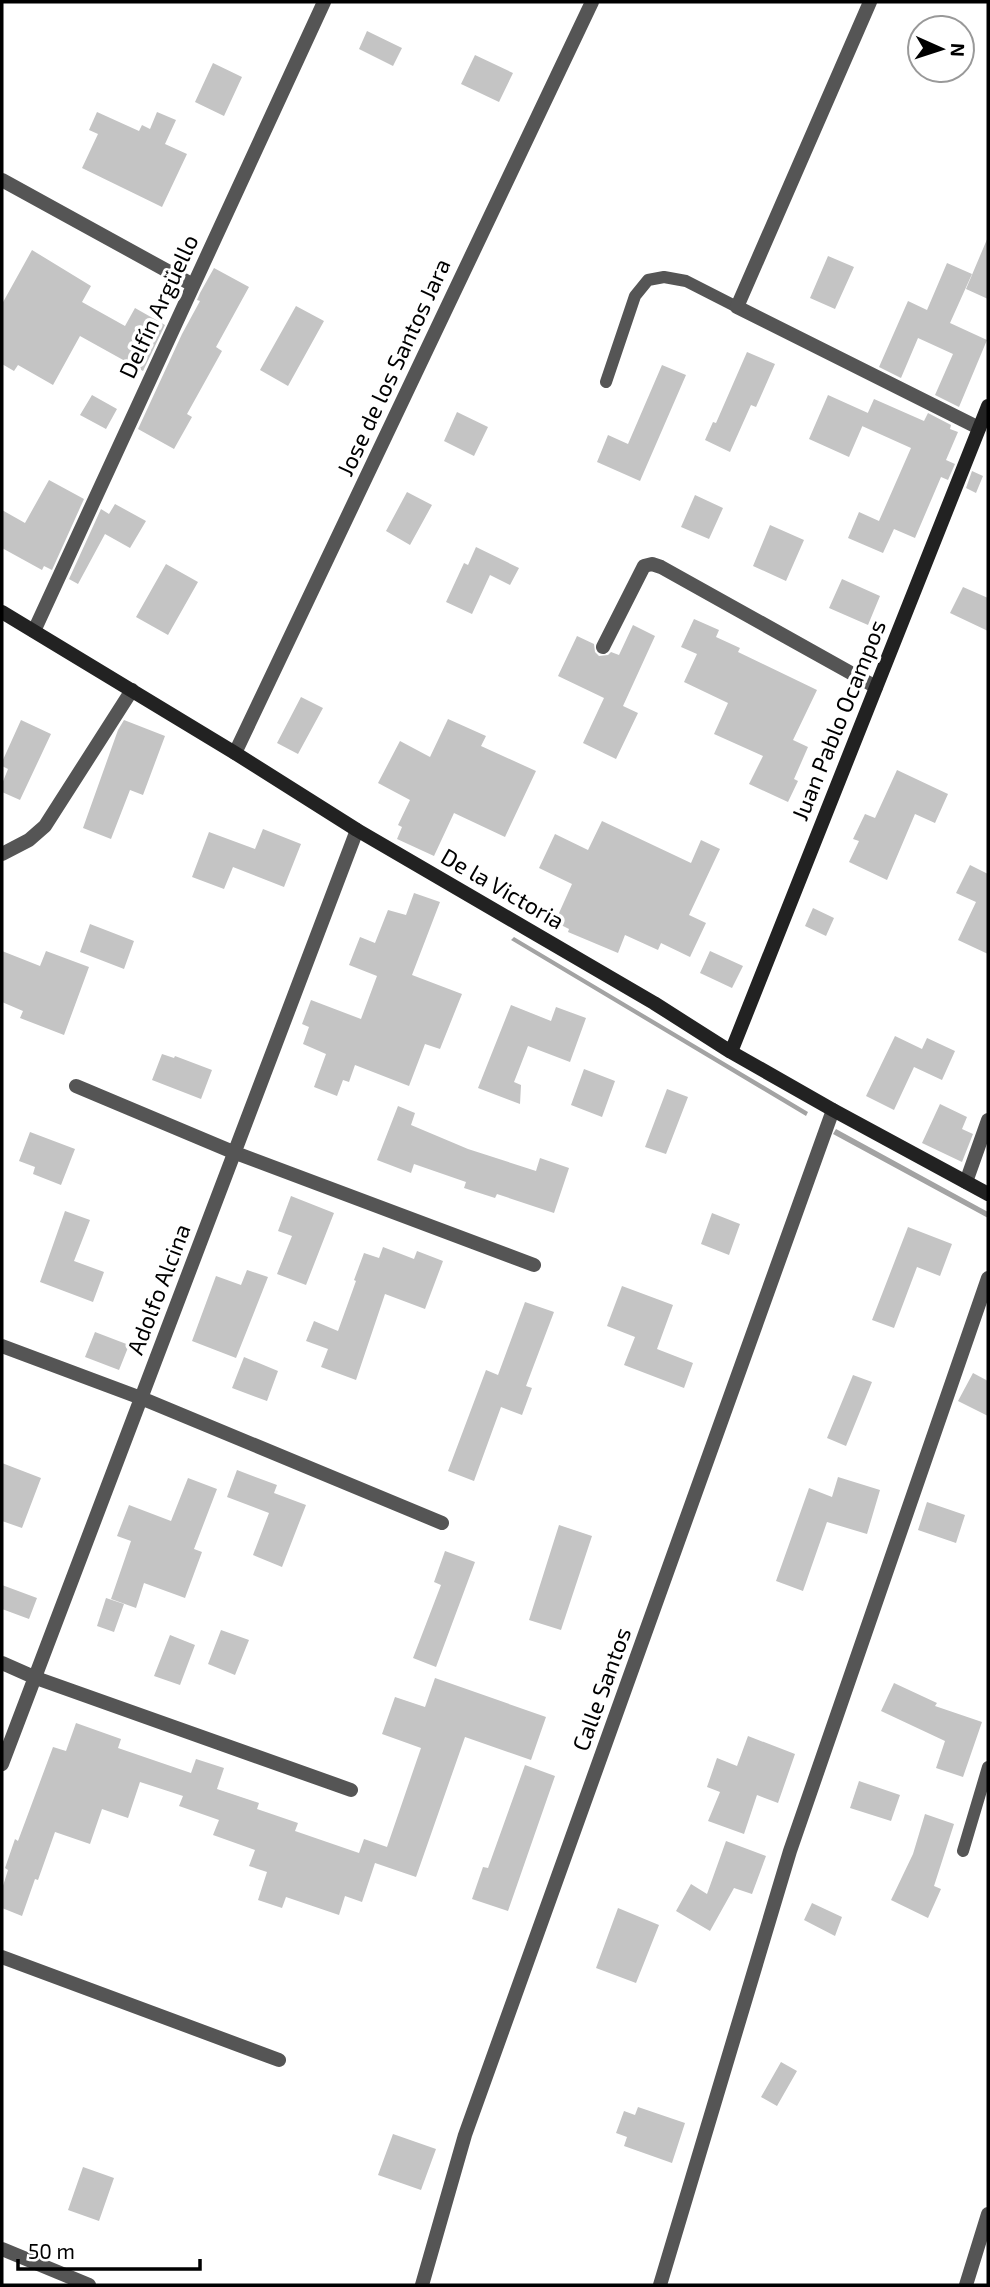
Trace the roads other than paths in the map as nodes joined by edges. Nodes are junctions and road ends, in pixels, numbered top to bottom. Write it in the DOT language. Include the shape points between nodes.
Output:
graph roads {
  1 [pos="324,2"];
  2 [pos="592,2"];
  3 [pos="870,2"];
  4 [pos="2,180"];
  5 [pos="193,285"];
  6 [pos="737,307"];
  7 [pos="606,382"];
  8 [pos="988,406"];
  9 [pos="979,428"];
  10 [pos="2,611"];
  11 [pos="34,631"];
  12 [pos="603,647"];
  13 [pos="876,687"];
  14 [pos="132,690"];
  15 [pos="235,753"];
  16 [pos="357,830"];
  17 [pos="2,854"];
  18 [pos="731,1052"];
  19 [pos="76,1086"];
  20 [pos="833,1110"];
  21 [pos="988,1120"];
  22 [pos="233,1152"];
  23 [pos="966,1182"];
  24 [pos="988,1194"];
  25 [pos="534,1265"];
  26 [pos="988,1279"];
  27 [pos="2,1346"];
  28 [pos="141,1398"];
  29 [pos="442,1523"];
  30 [pos="2,1663"];
  31 [pos="36,1678"];
  32 [pos="2,1764"];
  33 [pos="988,1767"];
  34 [pos="352,1790"];
  35 [pos="963,1850"];
  36 [pos="2,1957"];
  37 [pos="279,2060"];
  38 [pos="988,2214"];
  39 [pos="2,2249"];
  40 [pos="89,2285"];
  41 [pos="422,2285"];
  42 [pos="660,2285"];
  43 [pos="966,2285"];
  1 -- 5 [label="street, Delfín Argüello"];
  2 -- 15 [label="street, Jose de los Santos Jara"];
  3 -- 6 [label="street"];
  4 -- 5 [label="street"];
  5 -- 11 [label="street, Delfín Argüello"];
  6 -- 7 [label="lane" via="687,281 648,280 635,296"];
  6 -- 9 [label="street"];
  8 -- 9 [label="main road, Juan Pablo Ocampos"];
  9 -- 13 [label="main road, Juan Pablo Ocampos"];
  10 -- 11 [label="main road, De la Victoria"];
  11 -- 14 [label="main road, De la Victoria"];
  12 -- 13 [label="street" via="644,566 652,564"];
  13 -- 18 [label="main road, Juan Pablo Ocampos"];
  14 -- 15 [label="main road, De la Victoria"];
  14 -- 17 [label="street" via="46,826"];
  15 -- 16 [label="main road, De la Victoria"];
  16 -- 18 [label="main road, De la Victoria"];
  16 -- 22 [label="street, Adolfo Alcina"];
  18 -- 20 [label="main road, De la Victoria"];
  19 -- 22 [label="street"];
  20 -- 23 [label="main road, De la Victoria"];
  20 -- 41 [label="street, Calle Santos" via="465,2135"];
  21 -- 23 [label="street"];
  22 -- 25 [label="street"];
  22 -- 28 [label="street, Adolfo Alcina"];
  23 -- 24 [label="main road, De la Victoria"];
  26 -- 42 [label="street" via="790,1851"];
  27 -- 28 [label="street"];
  28 -- 29 [label="street"];
  28 -- 31 [label="street, Adolfo Alcina"];
  30 -- 31 [label="street"];
  31 -- 32 [label="street, Adolfo Alcina"];
  31 -- 34 [label="street"];
  33 -- 35 [label="lane"];
  36 -- 37 [label="street"];
  38 -- 43 [label="street"];
  39 -- 40 [label="street"];
}
